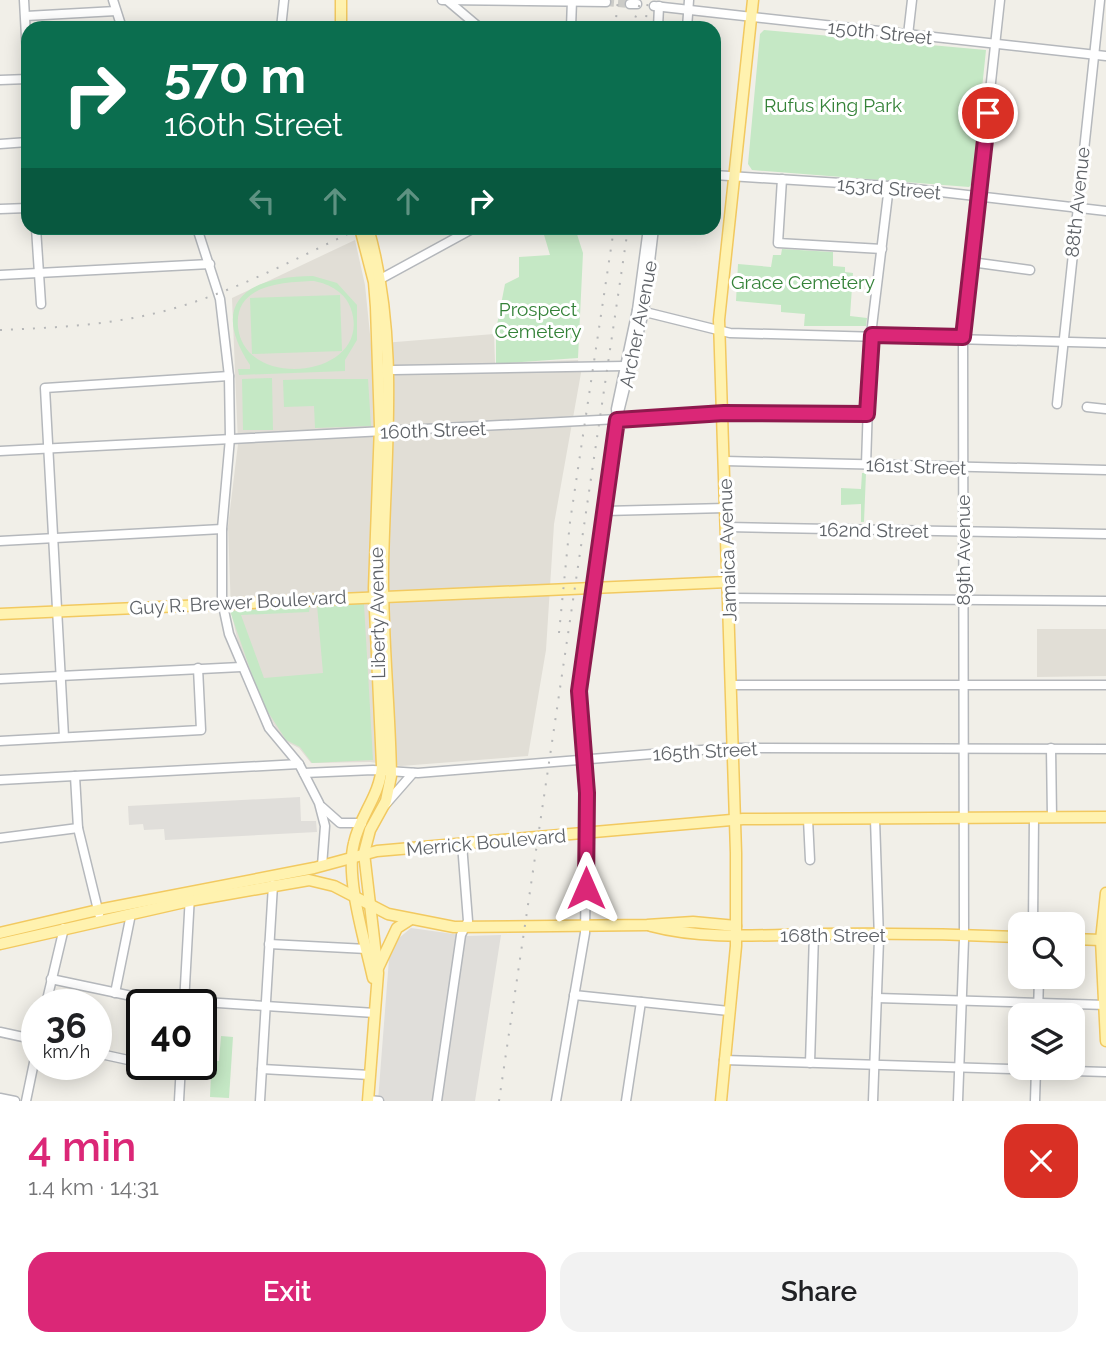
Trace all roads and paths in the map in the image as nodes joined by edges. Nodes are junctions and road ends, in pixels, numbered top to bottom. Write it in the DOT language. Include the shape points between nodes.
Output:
graph roads {
  1 [pos="24,0"];
  2 [pos="113,0"];
  3 [pos="284,0"];
  4 [pos="341,0"];
  5 [pos="505,0"];
  6 [pos="572,0"];
  7 [pos="753,0"];
  8 [pos="912,0"];
  9 [pos="1000,0"];
  10 [pos="1100,0"];
  11 [pos="445,1"];
  12 [pos="606,2"];
  13 [pos="689,5"];
  14 [pos="116,11"];
  15 [pos="26,16"];
  16 [pos="750,18"];
  17 [pos="26,21"];
  18 [pos="120,21"];
  19 [pos="282,21"];
  20 [pos="341,21"];
  21 [pos="471,21"];
  22 [pos="571,21"];
  23 [pos="658,21"];
  24 [pos="908,35"];
  25 [pos="995,44"];
  26 [pos="1094,55"];
  27 [pos="1106,56"];
  28 [pos="21,79"];
  29 [pos="0,80"];
  30 [pos="21,142"];
  31 [pos="0,144"];
  32 [pos="721,176"];
  33 [pos="735,177"];
  34 [pos="782,179"];
  35 [pos="889,186"];
  36 [pos="979,197"];
  37 [pos="21,208"];
  38 [pos="1077,208"];
  39 [pos="0,209"];
  40 [pos="1106,211"];
  41 [pos="36,235"];
  42 [pos="200,235"];
  43 [pos="362,235"];
  44 [pos="369,235"];
  45 [pos="461,235"];
  46 [pos="647,235"];
  47 [pos="653,235"];
  48 [pos="882,250"];
  49 [pos="971,262"];
  50 [pos="210,264"];
  51 [pos="1030,270"];
  52 [pos="39,272"];
  53 [pos="0,275"];
  54 [pos="378,281"];
  55 [pos="41,304"];
  56 [pos="641,311"];
  57 [pos="720,331"];
  58 [pos="872,335"];
  59 [pos="963,337"];
  60 [pos="1062,341"];
  61 [pos="1106,343"];
  62 [pos="625,366"];
  63 [pos="394,370"];
  64 [pos="229,376"];
  65 [pos="1057,404"];
  66 [pos="1087,407"];
  67 [pos="1106,409"];
  68 [pos="724,413"];
  69 [pos="867,414"];
  70 [pos="617,420"];
  71 [pos="384,432"];
  72 [pos="230,438"];
  73 [pos="48,448"];
  74 [pos="0,451"];
  75 [pos="725,461"];
  76 [pos="866,465"];
  77 [pos="963,467"];
  78 [pos="1106,470"];
  79 [pos="726,508"];
  80 [pos="604,511"];
  81 [pos="727,527"];
  82 [pos="222,529"];
  83 [pos="962,531"];
  84 [pos="1106,534"];
  85 [pos="53,538"];
  86 [pos="0,541"];
  87 [pos="728,582"];
  88 [pos="593,587"];
  89 [pos="379,595"];
  90 [pos="729,598"];
  91 [pos="963,600"];
  92 [pos="222,601"];
  93 [pos="1106,601"];
  94 [pos="57,611"];
  95 [pos="0,614"];
  96 [pos="241,667"];
  97 [pos="198,668"];
  98 [pos="60,676"];
  99 [pos="0,679"];
  100 [pos="731,685"];
  101 [pos="962,685"];
  102 [pos="1106,685"];
  103 [pos="64,737"];
  104 [pos="0,741"];
  105 [pos="734,748"];
  106 [pos="961,748"];
  107 [pos="1051,748"];
  108 [pos="1106,749"];
  109 [pos="584,759"];
  110 [pos="299,764"];
  111 [pos="386,771"];
  112 [pos="304,772"];
  113 [pos="413,773"];
  114 [pos="75,776"];
  115 [pos="0,780"];
  116 [pos="319,803"];
  117 [pos="383,808"];
  118 [pos="1034,817"];
  119 [pos="1052,817"];
  120 [pos="1106,817"];
  121 [pos="962,818"];
  122 [pos="808,819"];
  123 [pos="875,819"];
  124 [pos="735,820"];
  125 [pos="362,823"];
  126 [pos="78,828"];
  127 [pos="587,834"];
  128 [pos="0,838"];
  129 [pos="462,844"];
  130 [pos="364,853"];
  131 [pos="352,857"];
  132 [pos="810,860"];
  133 [pos="322,866"];
  134 [pos="273,885"];
  135 [pos="1106,893"];
  136 [pos="190,896"];
  137 [pos="357,898"];
  138 [pos="369,906"];
  139 [pos="1033,912"];
  140 [pos="131,914"];
  141 [pos="99,915"];
  142 [pos="411,919"];
  143 [pos="647,925"];
  144 [pos="585,926"];
  145 [pos="465,928"];
  146 [pos="64,929"];
  147 [pos="736,930"];
  148 [pos="0,933"];
  149 [pos="814,934"];
  150 [pos="878,934"];
  151 [pos="963,934"];
  152 [pos="1008,936"];
  153 [pos="1085,939"];
  154 [pos="1104,940"];
  155 [pos="0,944"];
  156 [pos="269,944"];
  157 [pos="367,949"];
  158 [pos="378,968"];
  159 [pos="51,979"];
  160 [pos="49,989"];
  161 [pos="185,989"];
  162 [pos="1039,989"];
  163 [pos="376,992"];
  164 [pos="114,993"];
  165 [pos="126,995"];
  166 [pos="574,995"];
  167 [pos="877,998"];
  168 [pos="962,1001"];
  169 [pos="641,1002"];
  170 [pos="1038,1003"];
  171 [pos="217,1004"];
  172 [pos="1085,1004"];
  173 [pos="1105,1004"];
  174 [pos="265,1006"];
  175 [pos="729,1011"];
  176 [pos="375,1013"];
  177 [pos="0,1032"];
  178 [pos="21,1037"];
  179 [pos="1106,1041"];
  180 [pos="724,1060"];
  181 [pos="810,1063"];
  182 [pos="875,1065"];
  183 [pos="959,1068"];
  184 [pos="262,1069"];
  185 [pos="1008,1069"];
  186 [pos="370,1075"];
  187 [pos="30,1080"];
  188 [pos="180,1080"];
  189 [pos="1036,1080"];
  190 [pos="0,1098"];
  191 [pos="15,1101"];
  192 [pos="26,1101"];
  193 [pos="178,1101"];
  194 [pos="260,1101"];
  195 [pos="372,1101"];
  196 [pos="438,1101"];
  197 [pos="556,1101"];
  198 [pos="626,1101"];
  199 [pos="721,1101"];
  200 [pos="873,1101"];
  201 [pos="958,1101"];
  202 [pos="1035,1101"];
  1 -- 15 [label="street"];
  2 -- 14 [label="street"];
  3 -- 19 [label="street"];
  4 -- 20 [label="main road"];
  5 -- 6 [label="street"];
  5 -- 11 [label="street"];
  6 -- 12 [label="street"];
  6 -- 22 [label="street"];
  7 -- 16 [label="main road, Jamaica Avenue"];
  8 -- 24 [label="street"];
  9 -- 25 [label="street, 89th Avenue"];
  10 -- 26 [label="street, 88th Avenue"];
  11 -- 21 [label="street"];
  13 -- 16 [label="street, 150th Street"];
  13 -- 23 [label="street, 150th Street" via="657,6"];
  14 -- 15 [label="street"];
  14 -- 18 [label="street"];
  15 -- 17 [label="street"];
  16 -- 24 [label="street, 150th Street"];
  16 -- 33 [label="main road, Jamaica Avenue"];
  24 -- 25 [label="street, 150th Street"];
  25 -- 26 [label="street, 150th Street"];
  25 -- 36 [label="street, 89th Avenue"];
  26 -- 27 [label="street, 150th Street"];
  26 -- 38 [label="street, 88th Avenue"];
  28 -- 29 [label="street"];
  30 -- 31 [label="street"];
  32 -- 33 [label="street, 153rd Street"];
  33 -- 34 [label="street, 153rd Street"];
  33 -- 57 [label="main road, Jamaica Avenue"];
  34 -- 35 [label="street, 153rd Street"];
  34 -- 48 [label="street" via="778,243"];
  35 -- 36 [label="street, 153rd Street"];
  35 -- 48 [label="street"];
  36 -- 38 [label="street, 153rd Street"];
  36 -- 49 [label="street, 89th Avenue"];
  37 -- 39 [label="street"];
  38 -- 40 [label="street, 153rd Street"];
  38 -- 60 [label="street, 88th Avenue"];
  41 -- 52 [label="street"];
  42 -- 50 [label="street"];
  43 -- 54 [label="main road, Liberty Avenue"];
  44 -- 54 [label="main road, Liberty Avenue"];
  45 -- 54 [label="street"];
  46 -- 56 [label="street, Archer Avenue"];
  47 -- 56 [label="street, Archer Avenue"];
  48 -- 58 [label="street"];
  49 -- 51 [label="street"];
  49 -- 59 [label="street, 89th Avenue"];
  50 -- 52 [label="street"];
  50 -- 64 [label="street" via="220,299"];
  52 -- 53 [label="street"];
  52 -- 55 [label="street"];
  54 -- 71 [label="main road, Liberty Avenue"];
  56 -- 57 [label="street"];
  56 -- 62 [label="street, Archer Avenue"];
  56 -- 70 [label="street, Archer Avenue"];
  57 -- 58 [label="street"];
  57 -- 68 [label="main road, Jamaica Avenue"];
  58 -- 59 [label="street"];
  58 -- 69 [label="street"];
  59 -- 60 [label="street"];
  59 -- 77 [label="street, 89th Avenue"];
  60 -- 61 [label="street"];
  60 -- 65 [label="street, 88th Avenue"];
  62 -- 63 [label="street"];
  62 -- 70 [label="street, Archer Avenue" via="615,409"];
  64 -- 72 [label="street"];
  64 -- 73 [label="street" via="46,388"];
  66 -- 67 [label="street"];
  68 -- 69 [label="street, 160th Street"];
  68 -- 70 [label="street, 160th Street"];
  68 -- 75 [label="main road, Jamaica Avenue"];
  69 -- 76 [label="street"];
  70 -- 71 [label="street, 160th Street"];
  70 -- 80 [label="street, Archer Avenue"];
  71 -- 72 [label="street, 160th Street"];
  71 -- 89 [label="main road, Liberty Avenue"];
  72 -- 73 [label="street, 160th Street"];
  72 -- 82 [label="street"];
  73 -- 74 [label="street, 160th Street"];
  73 -- 85 [label="street"];
  75 -- 76 [label="street, 161st Street"];
  75 -- 79 [label="main road, Jamaica Avenue"];
  76 -- 77 [label="street, 161st Street"];
  77 -- 78 [label="street, 161st Street"];
  77 -- 83 [label="street, 89th Avenue"];
  79 -- 80 [label="street"];
  79 -- 81 [label="main road, Jamaica Avenue"];
  80 -- 88 [label="street, Archer Avenue"];
  81 -- 83 [label="street, 162nd Street"];
  81 -- 87 [label="main road, Jamaica Avenue"];
  82 -- 85 [label="street"];
  82 -- 92 [label="street"];
  83 -- 84 [label="street, 162nd Street"];
  83 -- 91 [label="street, 89th Avenue"];
  85 -- 86 [label="street"];
  85 -- 94 [label="street"];
  87 -- 88 [label="main road, Guy R. Brewer Boulevard"];
  87 -- 90 [label="main road, Jamaica Avenue"];
  88 -- 89 [label="main road, Guy R. Brewer Boulevard"];
  88 -- 109 [label="street, Archer Avenue" via="579,691"];
  89 -- 92 [label="main road, Guy R. Brewer Boulevard"];
  89 -- 111 [label="main road, Liberty Avenue"];
  90 -- 91 [label="street"];
  90 -- 100 [label="main road, Jamaica Avenue"];
  91 -- 93 [label="street"];
  91 -- 101 [label="street, 89th Avenue"];
  92 -- 94 [label="main road, Guy R. Brewer Boulevard"];
  92 -- 96 [label="street"];
  94 -- 95 [label="main road, Guy R. Brewer Boulevard"];
  94 -- 98 [label="street"];
  96 -- 97 [label="street"];
  96 -- 110 [label="street" via="269,728"];
  97 -- 98 [label="street"];
  97 -- 103 [label="street" via="201,730"];
  98 -- 99 [label="street"];
  98 -- 103 [label="street"];
  100 -- 101 [label="street"];
  100 -- 105 [label="main road, Jamaica Avenue"];
  101 -- 102 [label="street"];
  101 -- 106 [label="street, 89th Avenue"];
  103 -- 104 [label="street"];
  105 -- 106 [label="street, 165th Street"];
  105 -- 109 [label="street, 165th Street"];
  105 -- 124 [label="main road, Jamaica Avenue"];
  106 -- 107 [label="street, 165th Street"];
  106 -- 121 [label="street, 89th Avenue"];
  107 -- 108 [label="street, 165th Street"];
  107 -- 119 [label="street"];
  109 -- 113 [label="street, 165th Street"];
  109 -- 127 [label="street, Archer Avenue"];
  110 -- 112 [label="street"];
  110 -- 114 [label="street"];
  111 -- 112 [label="street, 165th Street"];
  111 -- 113 [label="street, 165th Street"];
  111 -- 117 [label="main road, Liberty Avenue"];
  111 -- 125 [label="main road, Liberty Avenue"];
  112 -- 116 [label="street"];
  113 -- 117 [label="street, Liberty Avenue"];
  114 -- 115 [label="street"];
  114 -- 126 [label="street"];
  116 -- 125 [label="street" via="337,822"];
  116 -- 133 [label="street" via="325,826"];
  117 -- 130 [label="main road, Liberty Avenue"];
  118 -- 119 [label="main road, Merrick Boulevard"];
  118 -- 121 [label="main road, Merrick Boulevard"];
  118 -- 139 [label="street"];
  119 -- 120 [label="main road, Merrick Boulevard"];
  121 -- 123 [label="main road, Merrick Boulevard"];
  121 -- 151 [label="street, 89th Avenue"];
  122 -- 123 [label="main road, Merrick Boulevard"];
  122 -- 124 [label="main road, Merrick Boulevard"];
  122 -- 132 [label="street"];
  123 -- 150 [label="street"];
  124 -- 127 [label="main road, Merrick Boulevard"];
  124 -- 147 [label="main road, Jamaica Avenue"];
  125 -- 131 [label="main road, Liberty Avenue"];
  126 -- 128 [label="street"];
  126 -- 141 [label="street"];
  127 -- 129 [label="main road, Merrick Boulevard"];
  127 -- 144 [label="street, Archer Avenue"];
  129 -- 130 [label="main road, Merrick Boulevard"];
  129 -- 145 [label="street"];
  130 -- 131 [label="main road, Merrick Boulevard"];
  130 -- 138 [label="main road, Liberty Avenue"];
  131 -- 133 [label="main road, Merrick Boulevard"];
  131 -- 137 [label="main road, Liberty Avenue"];
  133 -- 136 [label="main road, Merrick Boulevard"];
  134 -- 136 [label="main road, Merrick Boulevard"];
  134 -- 137 [label="main road, Merrick Boulevard" via="316,880"];
  134 -- 156 [label="street"];
  135 -- 154 [label="main road"];
  136 -- 140 [label="main road, Merrick Boulevard"];
  136 -- 141 [label="main road, Merrick Boulevard"];
  136 -- 161 [label="street"];
  137 -- 138 [label="main road, 168th Street"];
  137 -- 157 [label="main road, Liberty Avenue"];
  138 -- 142 [label="main road, 168th Street"];
  138 -- 158 [label="main road, Liberty Avenue"];
  140 -- 141 [label="main road, Merrick Boulevard"];
  140 -- 164 [label="street"];
  141 -- 146 [label="main road, Merrick Boulevard"];
  141 -- 148 [label="main road, Merrick Boulevard"];
  142 -- 145 [label="main road, 168th Street"];
  142 -- 158 [label="main road" via="395,930"];
  143 -- 144 [label="main road, 168th Street"];
  143 -- 147 [label="main road, 168th Street" via="693,922"];
  143 -- 147 [label="main road, 168th Street" via="668,931"];
  144 -- 145 [label="main road, 168th Street"];
  144 -- 166 [label="street, Archer Avenue"];
  145 -- 196 [label="street"];
  146 -- 155 [label="main road, Merrick Boulevard"];
  146 -- 159 [label="street"];
  147 -- 149 [label="main road, 168th Street"];
  147 -- 175 [label="main road, Jamaica Avenue"];
  149 -- 150 [label="main road, 168th Street"];
  149 -- 181 [label="street"];
  150 -- 151 [label="main road, 168th Street"];
  150 -- 167 [label="street"];
  151 -- 152 [label="main road, 168th Street"];
  151 -- 168 [label="street, 89th Avenue"];
  153 -- 154 [label="main road"];
  154 -- 173 [label="main road"];
  156 -- 157 [label="street"];
  156 -- 174 [label="street"];
  157 -- 163 [label="main road, Liberty Avenue"];
  158 -- 163 [label="main road, Liberty Avenue"];
  159 -- 160 [label="street"];
  159 -- 164 [label="street"];
  162 -- 170 [label="street"];
  163 -- 176 [label="main road, Liberty Avenue"];
  164 -- 165 [label="street"];
  166 -- 169 [label="street"];
  166 -- 197 [label="street, Archer Avenue"];
  167 -- 168 [label="street"];
  167 -- 182 [label="street"];
  168 -- 170 [label="street"];
  168 -- 183 [label="street, 89th Avenue"];
  169 -- 175 [label="street"];
  169 -- 198 [label="street"];
  171 -- 174 [label="street"];
  172 -- 173 [label="street"];
  173 -- 179 [label="main road"];
  174 -- 176 [label="street"];
  174 -- 184 [label="street"];
  175 -- 180 [label="main road, Jamaica Avenue"];
  176 -- 186 [label="main road, Liberty Avenue"];
  177 -- 178 [label="street"];
  180 -- 181 [label="street"];
  180 -- 199 [label="main road, Jamaica Avenue"];
  181 -- 182 [label="street"];
  182 -- 183 [label="street"];
  182 -- 200 [label="street"];
  183 -- 185 [label="street"];
  183 -- 201 [label="street, 89th Avenue"];
  184 -- 186 [label="street"];
  184 -- 194 [label="street"];
  186 -- 195 [label="main road, Liberty Avenue"];
  187 -- 192 [label="street"];
  188 -- 193 [label="street"];
  189 -- 202 [label="street"];
  190 -- 191 [label="street"];
}
